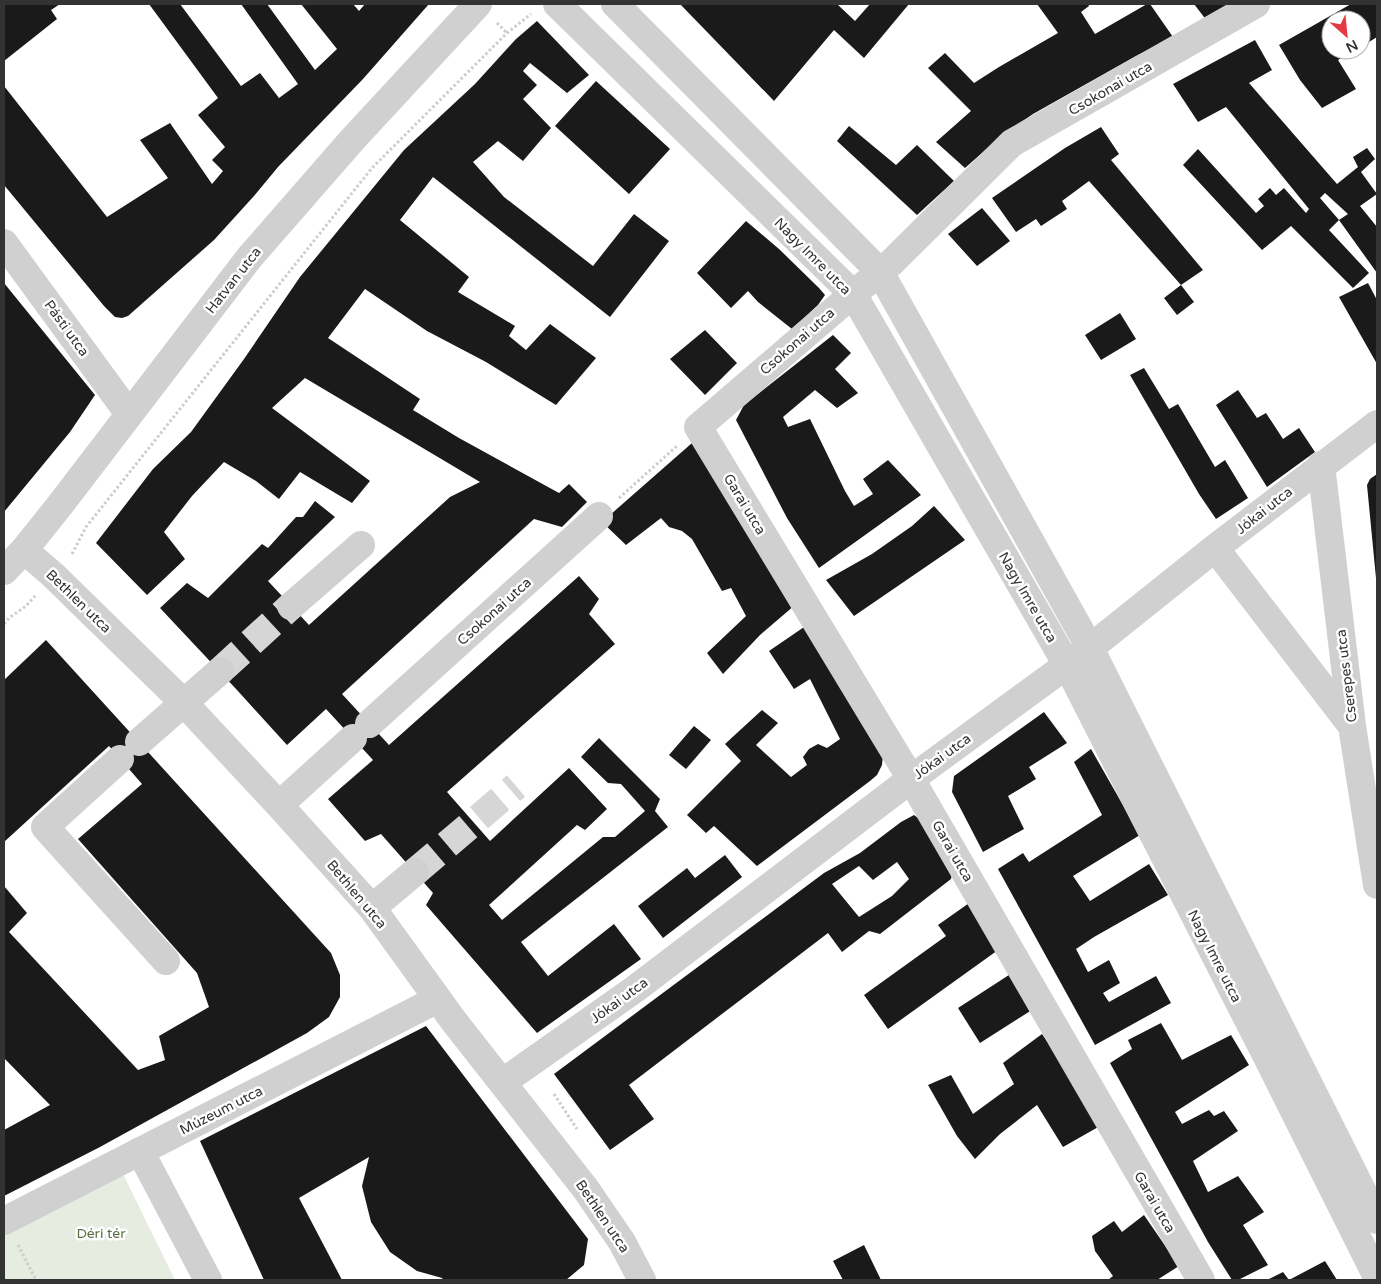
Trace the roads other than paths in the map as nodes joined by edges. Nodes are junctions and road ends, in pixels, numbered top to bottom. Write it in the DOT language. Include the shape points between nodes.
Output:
graph roads {
  1 [pos="478,4"];
  2 [pos="615,4"];
  3 [pos="1256,4"];
  4 [pos="546,7"];
  5 [pos="4,243"];
  6 [pos="880,272"];
  7 [pos="852,294"];
  8 [pos="129,414"];
  9 [pos="1377,424"];
  10 [pos="698,427"];
  11 [pos="1321,465"];
  12 [pos="599,516"];
  13 [pos="361,545"];
  14 [pos="1215,548"];
  15 [pos="24,550"];
  16 [pos="4,571"];
  17 [pos="292,606"];
  18 [pos="1090,648"];
  19 [pos="1067,665"];
  20 [pos="220,671"];
  21 [pos="184,703"];
  22 [pos="1352,726"];
  23 [pos="911,778"];
  24 [pos="279,805"];
  25 [pos="414,872"];
  26 [pos="1377,885"];
  27 [pos="372,908"];
  28 [pos="166,961"];
  29 [pos="438,999"];
  30 [pos="503,1082"];
  31 [pos="140,1151"];
  32 [pos="4,1220"];
  33 [pos="1377,1220"];
  34 [pos="1377,1277"];
  35 [pos="208,1280"];
  36 [pos="642,1280"];
  37 [pos="1200,1280"];
  1 -- 8 [label="street, Hatvan utca" via="352,140 249,258"];
  2 -- 6 [label="street, Nagy Imre utca"];
  3 -- 6 [label="street, Csokonai utca" via="1012,144"];
  4 -- 7 [label="street, Nagy Imre utca"];
  5 -- 8 [label="street, Pásti utca"];
  6 -- 7 [label="street, Csokonai utca"];
  6 -- 18 [label="street, Nagy Imre utca"];
  7 -- 10 [label="street, Csokonai utca"];
  7 -- 19 [label="street, Nagy Imre utca"];
  8 -- 15 [label="street, Hatvan utca"];
  9 -- 11 [label="street, Jókai utca"];
  10 -- 23 [label="street, Garai utca"];
  11 -- 14 [label="street, Jókai utca"];
  11 -- 22 [label="street, Cserepes utca"];
  12 -- 24 [label="street, Csokonai utca"];
  13 -- 17 [label="street"];
  14 -- 18 [label="street, Jókai utca"];
  14 -- 22 [label="street"];
  15 -- 16 [label="street, Hatvan utca"];
  15 -- 21 [label="street, Bethlen utca"];
  18 -- 19 [label="street, Jókai utca"];
  18 -- 33 [label="street, Nagy Imre utca"];
  19 -- 23 [label="street, Jókai utca"];
  19 -- 34 [label="street, Nagy Imre utca"];
  20 -- 21 [label="street"];
  21 -- 24 [label="street, Bethlen utca"];
  21 -- 28 [label="street" via="45,826"];
  22 -- 26 [label="street, Cserepes utca"];
  23 -- 30 [label="street, Jókai utca" via="635,989"];
  23 -- 37 [label="street, Garai utca"];
  24 -- 27 [label="street, Bethlen utca"];
  25 -- 27 [label="street"];
  27 -- 29 [label="street, Bethlen utca"];
  29 -- 30 [label="street, Bethlen utca"];
  29 -- 31 [label="street, Múzeum utca"];
  30 -- 36 [label="street, Bethlen utca" via="585,1188 622,1242"];
  31 -- 32 [label="street, Múzeum utca"];
  31 -- 35 [label="street"];
}
